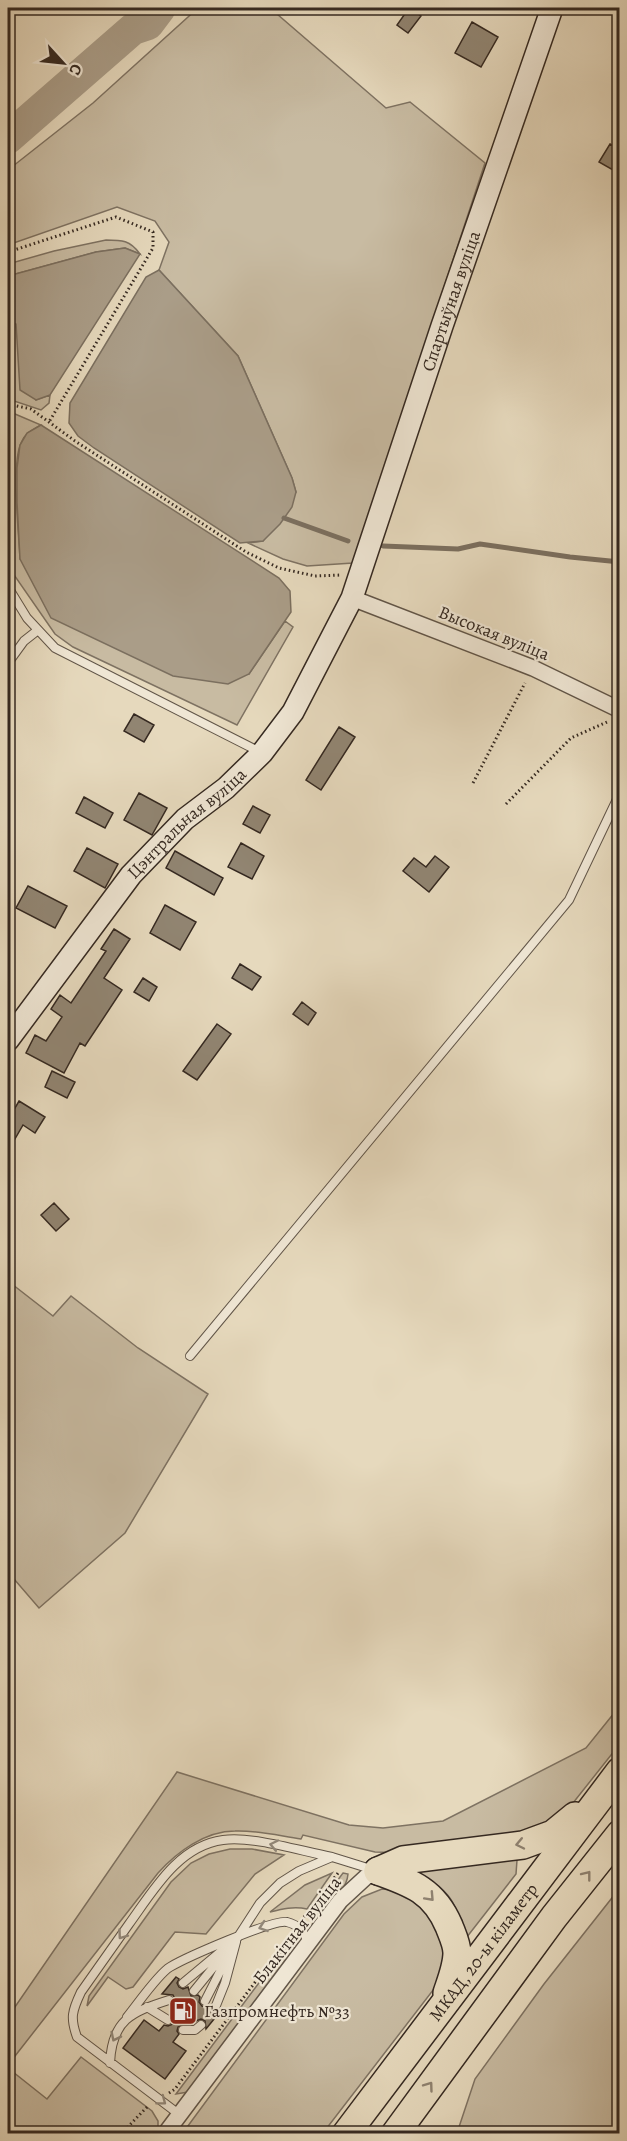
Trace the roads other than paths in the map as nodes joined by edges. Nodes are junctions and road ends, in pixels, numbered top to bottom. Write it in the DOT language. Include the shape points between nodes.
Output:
graph roads {
  1 [pos="552,8"];
  2 [pos="8,587"];
  3 [pos="352,598"];
  4 [pos="38,630"];
  5 [pos="8,663"];
  6 [pos="615,715"];
  7 [pos="261,753"];
  8 [pos="620,793"];
  9 [pos="8,1040"];
  10 [pos="190,1356"];
  11 [pos="612,1781"];
  12 [pos="620,1833"];
  13 [pos="332,1857"];
  14 [pos="378,1871"];
  15 [pos="238,1937"];
  16 [pos="308,1945"];
  17 [pos="183,1983"];
  18 [pos="194,1991"];
  19 [pos="169,2000"];
  20 [pos="205,2001"];
  21 [pos="147,2007"];
  22 [pos="215,2008"];
  23 [pos="442,2008"];
  24 [pos="127,2017"];
  25 [pos="168,2020"];
  26 [pos="201,2025"];
  27 [pos="183,2030"];
  28 [pos="110,2063"];
  29 [pos="180,2115"];
  30 [pos="165,2133"];
  31 [pos="346,2133"];
  32 [pos="395,2133"];
  1 -- 3 [label="street, Спартыўная вуліца"];
  2 -- 4 [label="lane"];
  3 -- 6 [label="street, Высокая вуліца" via="533,668"];
  3 -- 7 [label="street, Цэнтральная вуліца" via="293,712"];
  4 -- 5 [label="lane"];
  4 -- 7 [label="lane" via="65,654"];
  7 -- 9 [label="street, Цэнтральная вуліца" via="226,788 185,819 132,875"];
  8 -- 10 [label="lane" via="569,900"];
  11 -- 14 [label="highway, one-way" via="554,1834 522,1845 403,1860"];
  11 -- 23 [label="highway, МКАД, 20-ы кіламетр"];
  32 -- 12 [label="highway, МКАД, 20-ы кіламетр, one-way"];
  13 -- 14 [label="lane"];
  13 -- 15 [label="lane" via="280,1882 260,1903"];
  13 -- 28 [label="lane, one-way" via="246,1840 222,1840 185,1856 165,1874 74,2007 72,2022 77,2037"];
  14 -- 16 [label="street, Блакітная вуліца" via="340,1902"];
  14 -- 23 [label="highway, one-way" via="424,1890 444,1915 457,1953"];
  16 -- 15 [label="lane, one-way" via="305,1932 285,1922"];
  15 -- 17 [label="lane"];
  15 -- 18 [label="lane"];
  15 -- 20 [label="lane"];
  15 -- 22 [label="lane"];
  15 -- 24 [label="lane" via="168,1968"];
  16 -- 29 [label="street, Блакітная вуліца"];
  19 -- 21 [label="lane"];
  21 -- 24 [label="lane"];
  21 -- 25 [label="lane"];
  23 -- 31 [label="highway, МКАД, 20-ы кіламетр"];
  24 -- 28 [label="lane, one-way" via="110,2046"];
  26 -- 27 [label="lane" via="195,2031"];
  28 -- 29 [label="lane, one-way"];
  29 -- 30 [label="street, Блакітная вуліца"];
}
